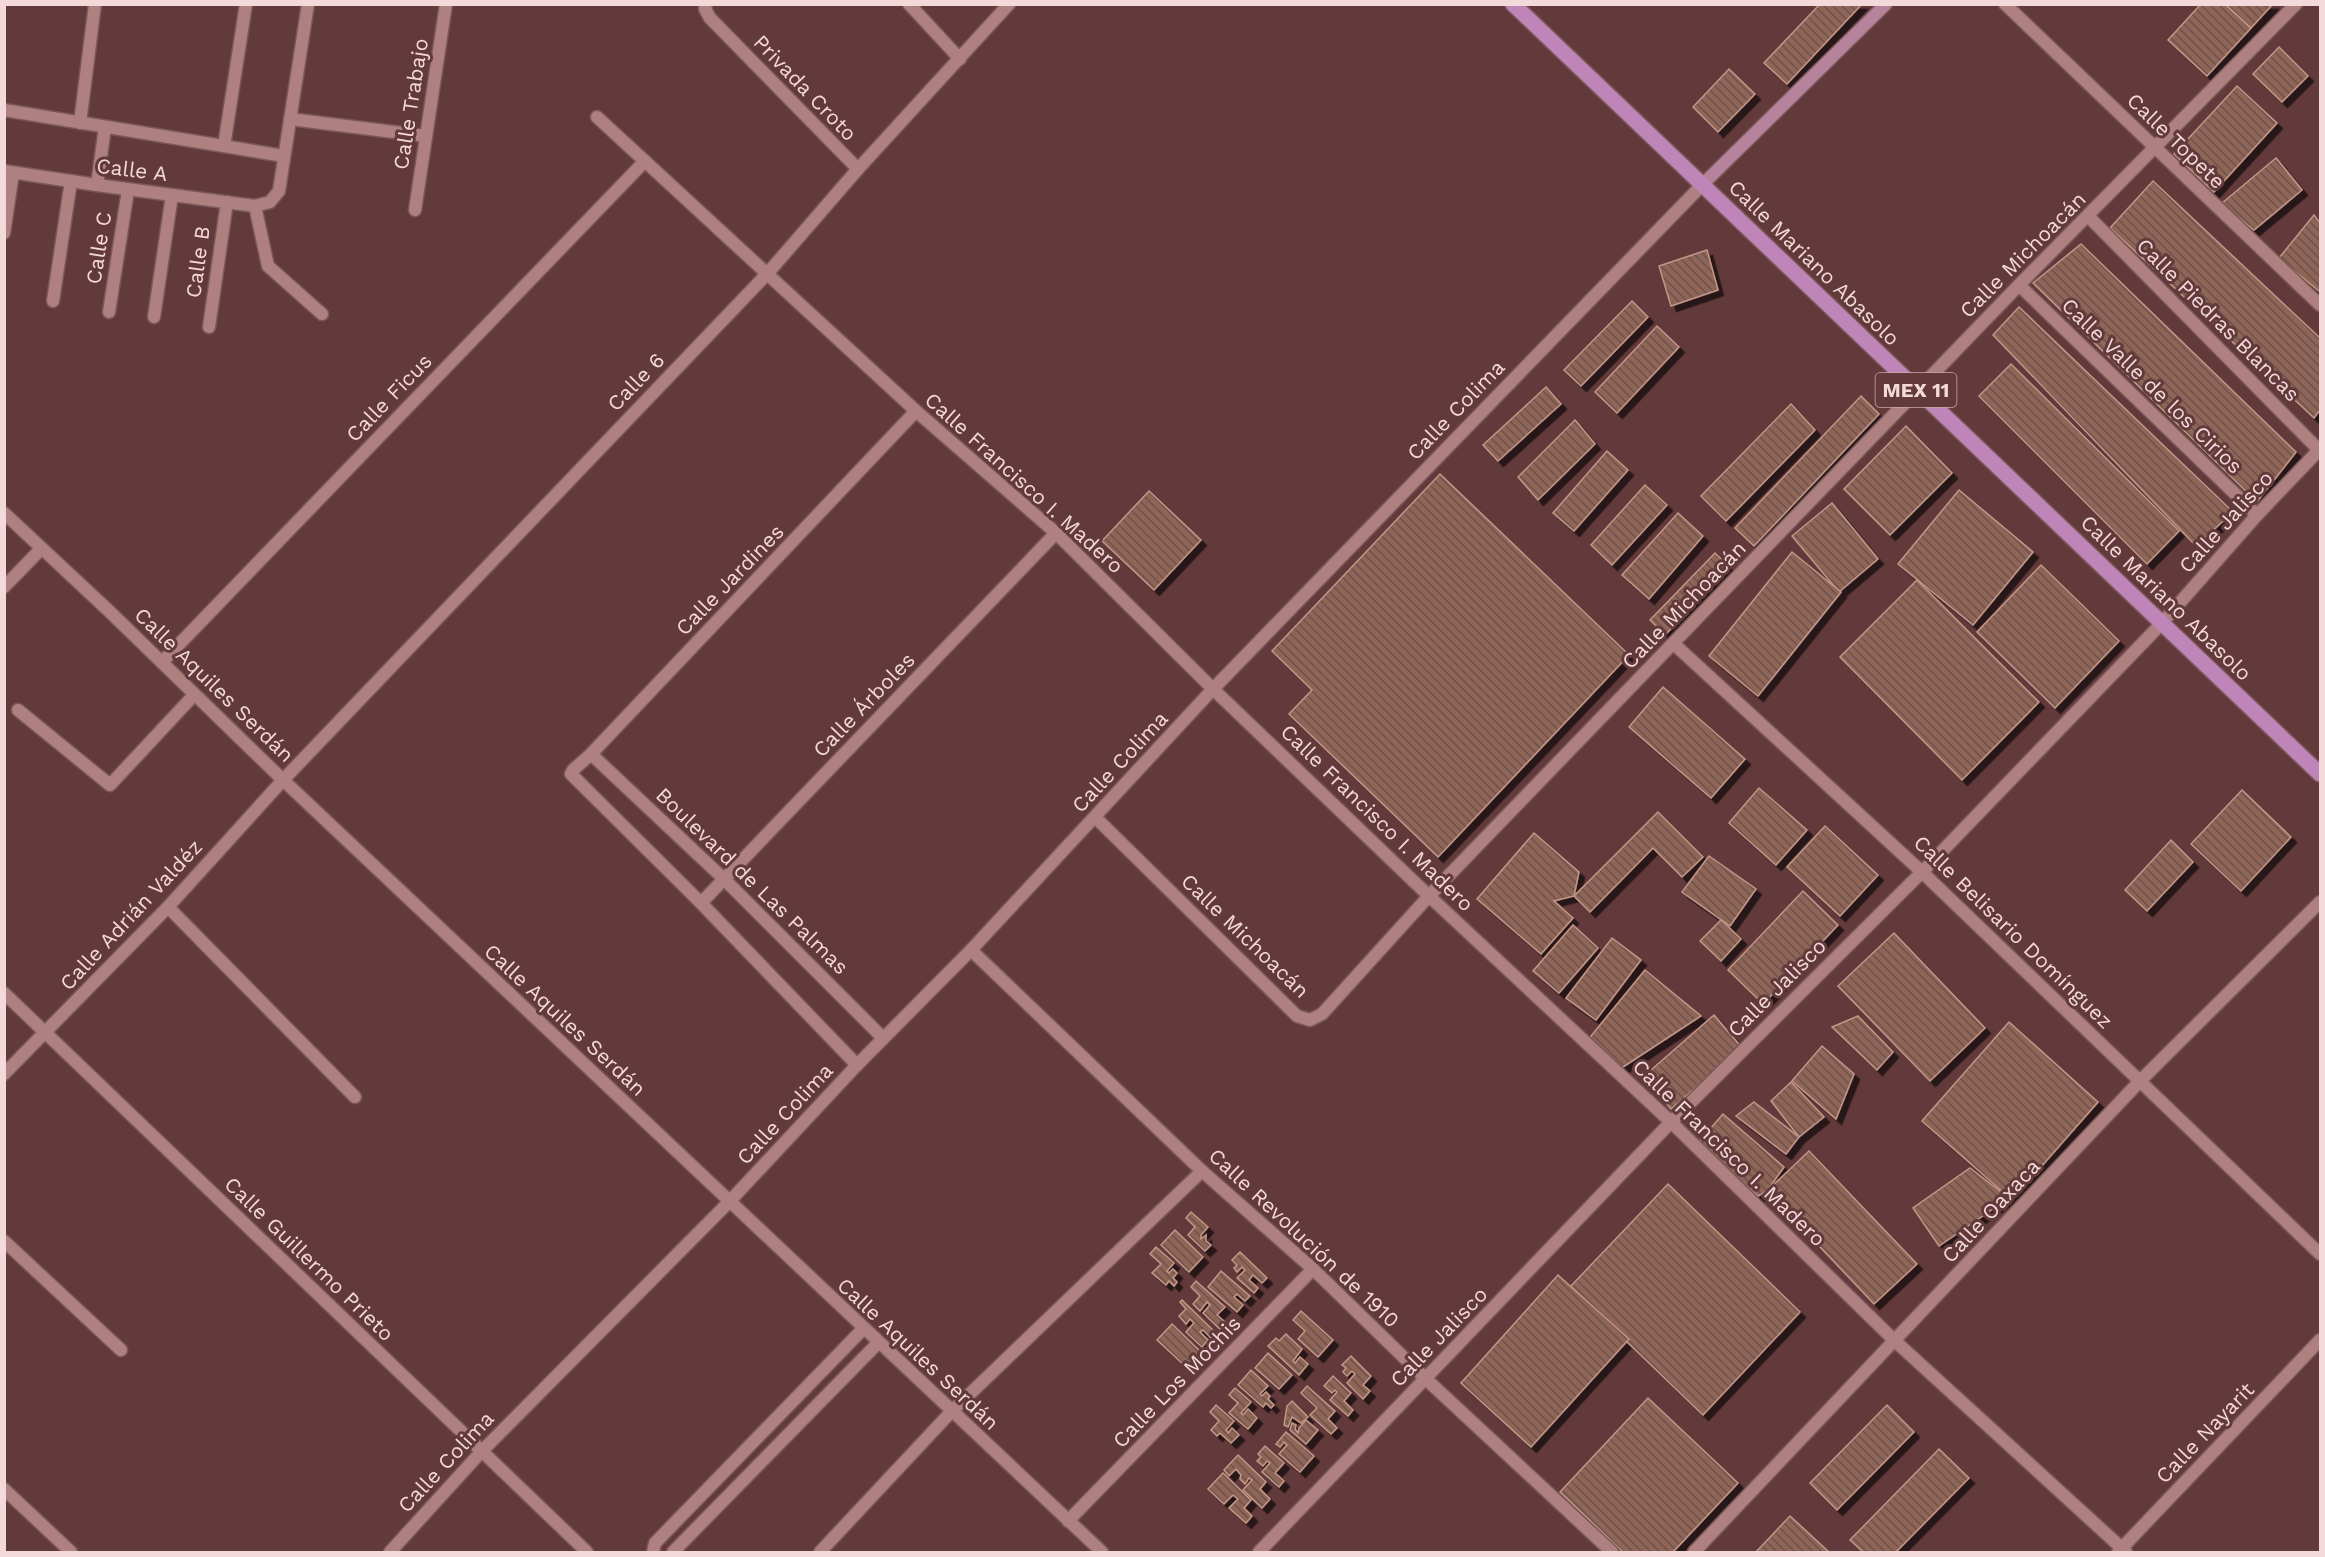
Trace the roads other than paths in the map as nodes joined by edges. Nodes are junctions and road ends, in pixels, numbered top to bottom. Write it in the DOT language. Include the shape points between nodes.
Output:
graph roads {
  1 [pos="95,4"];
  2 [pos="246,4"];
  3 [pos="308,4"];
  4 [pos="446,4"];
  5 [pos="706,4"];
  6 [pos="909,4"];
  7 [pos="1009,4"];
  8 [pos="1513,4"];
  9 [pos="1886,4"];
  10 [pos="2005,4"];
  11 [pos="2296,4"];
  12 [pos="960,59"];
  13 [pos="4,110"];
  14 [pos="597,117"];
  15 [pos="290,119"];
  16 [pos="80,123"];
  17 [pos="105,127"];
  18 [pos="426,136"];
  19 [pos="224,146"];
  20 [pos="2154,149"];
  21 [pos="284,156"];
  22 [pos="645,161"];
  23 [pos="858,169"];
  24 [pos="9,172"];
  25 [pos="71,181"];
  26 [pos="97,185"];
  27 [pos="1702,185"];
  28 [pos="128,190"];
  29 [pos="172,195"];
  30 [pos="227,202"];
  31 [pos="255,206"];
  32 [pos="415,210"];
  33 [pos="2089,217"];
  34 [pos="4,233"];
  35 [pos="766,274"];
  36 [pos="2019,285"];
  37 [pos="53,302"];
  38 [pos="2320,305"];
  39 [pos="109,312"];
  40 [pos="322,314"];
  41 [pos="154,317"];
  42 [pos="209,327"];
  43 [pos="1917,391"];
  44 [pos="916,411"];
  45 [pos="2320,449"];
  46 [pos="4,513"];
  47 [pos="2257,515"];
  48 [pos="1056,533"];
  49 [pos="41,549"];
  50 [pos="4,587"];
  51 [pos="2162,623"];
  52 [pos="1674,644"];
  53 [pos="162,662"];
  54 [pos="1214,689"];
  55 [pos="194,695"];
  56 [pos="18,710"];
  57 [pos="591,754"];
  58 [pos="2320,774"];
  59 [pos="283,780"];
  60 [pos="1095,817"];
  61 [pos="1922,872"];
  62 [pos="724,879"];
  63 [pos="1429,896"];
  64 [pos="2320,902"];
  65 [pos="701,903"];
  66 [pos="168,908"];
  67 [pos="971,950"];
  68 [pos="4,993"];
  69 [pos="46,1033"];
  70 [pos="883,1038"];
  71 [pos="857,1065"];
  72 [pos="4,1074"];
  73 [pos="2140,1081"];
  74 [pos="355,1097"];
  75 [pos="1671,1122"];
  76 [pos="1202,1171"];
  77 [pos="729,1202"];
  78 [pos="4,1241"];
  79 [pos="2320,1254"];
  80 [pos="1313,1269"];
  81 [pos="863,1329"];
  82 [pos="2320,1340"];
  83 [pos="1894,1341"];
  84 [pos="878,1343"];
  85 [pos="121,1350"];
  86 [pos="1426,1379"];
  87 [pos="951,1412"];
  88 [pos="766,1431"];
  89 [pos="779,1444"];
  90 [pos="481,1452"];
  91 [pos="714,1484"];
  92 [pos="4,1489"];
  93 [pos="726,1498"];
  94 [pos="1068,1521"];
  95 [pos="2122,1551"];
  96 [pos="71,1552"];
  97 [pos="390,1552"];
  98 [pos="587,1552"];
  99 [pos="653,1552"];
  100 [pos="673,1552"];
  101 [pos="820,1552"];
  102 [pos="1102,1552"];
  103 [pos="1259,1552"];
  104 [pos="1612,1552"];
  105 [pos="1694,1552"];
  1 -- 16 [label="street"];
  2 -- 19 [label="street"];
  3 -- 15 [label="street"];
  4 -- 18 [label="street, Calle Trabajo"];
  5 -- 23 [label="street, Privada Croto" via="710,18"];
  6 -- 12 [label="street"];
  7 -- 12 [label="street, Calle 6"];
  8 -- 27 [label="main road, Calle Mariano Abasolo / MEX 11"];
  9 -- 27 [label="street, Calle Colima"];
  10 -- 20 [label="street, Calle Topete"];
  11 -- 20 [label="street, Calle Michoacán"];
  12 -- 23 [label="street, Calle 6"];
  13 -- 16 [label="street"];
  14 -- 22 [label="street, Calle Francisco I. Madero"];
  15 -- 18 [label="street"];
  15 -- 21 [label="street"];
  16 -- 17 [label="street"];
  17 -- 19 [label="street"];
  17 -- 26 [label="street"];
  18 -- 32 [label="street, Calle Trabajo"];
  19 -- 21 [label="street"];
  20 -- 33 [label="street, Calle Michoacán"];
  20 -- 38 [label="street, Calle Topete"];
  21 -- 31 [label="street" via="279,191 270,202"];
  22 -- 35 [label="street, Calle Francisco I. Madero"];
  22 -- 53 [label="street, Calle Ficus"];
  23 -- 35 [label="street, Calle 6"];
  24 -- 25 [label="street, Calle A"];
  24 -- 34 [label="street"];
  25 -- 26 [label="street, Calle A"];
  25 -- 37 [label="street"];
  26 -- 28 [label="street, Calle A"];
  27 -- 43 [label="main road, Calle Mariano Abasolo / MEX 11"];
  27 -- 54 [label="street, Calle Colima"];
  28 -- 29 [label="street, Calle A"];
  28 -- 39 [label="street, Calle C"];
  29 -- 30 [label="street, Calle A"];
  29 -- 41 [label="street"];
  30 -- 31 [label="street, Calle A"];
  30 -- 42 [label="street, Calle B"];
  31 -- 40 [label="street" via="268,266"];
  33 -- 36 [label="street, Calle Michoacán"];
  33 -- 45 [label="street, Calle Piedras Blancas"];
  35 -- 44 [label="street, Calle Francisco I. Madero"];
  35 -- 59 [label="street, Calle 6"];
  36 -- 43 [label="street, Calle Michoacán"];
  36 -- 47 [label="street, Calle Valle de los Cirios"];
  43 -- 51 [label="main road, Calle Mariano Abasolo / MEX 11"];
  43 -- 52 [label="street, Calle Michoacán"];
  44 -- 48 [label="street, Calle Francisco I. Madero"];
  44 -- 57 [label="street, Calle Jardines"];
  45 -- 47 [label="street, Calle Jalisco"];
  46 -- 49 [label="street, Calle Aquiles Serdán"];
  47 -- 51 [label="street, Calle Jalisco"];
  48 -- 54 [label="street, Calle Francisco I. Madero"];
  48 -- 62 [label="street, Calle Árboles"];
  49 -- 50 [label="street"];
  49 -- 53 [label="street, Calle Aquiles Serdán"];
  51 -- 58 [label="main road, Calle Mariano Abasolo / MEX 11"];
  51 -- 61 [label="street, Calle Jalisco"];
  52 -- 61 [label="street, Calle Belisario Domínguez"];
  52 -- 63 [label="street, Calle Michoacán"];
  53 -- 55 [label="street, Calle Aquiles Serdán"];
  54 -- 60 [label="street, Calle Colima"];
  54 -- 63 [label="street, Calle Francisco I. Madero"];
  55 -- 56 [label="street" via="110,785"];
  55 -- 59 [label="street, Calle Aquiles Serdán"];
  57 -- 62 [label="street, Boulevard de Las Palmas"];
  57 -- 65 [label="street, Calle Jardines" via="571,774"];
  59 -- 66 [label="street, Calle Adrián Valdéz"];
  59 -- 77 [label="street, Calle Aquiles Serdán"];
  60 -- 63 [label="street, Calle Michoacán" via="1297,1016 1310,1020 1322,1014"];
  60 -- 67 [label="street, Calle Colima"];
  61 -- 73 [label="street, Calle Belisario Domínguez"];
  61 -- 75 [label="street, Calle Jalisco"];
  62 -- 65 [label="street, Calle Árboles"];
  62 -- 70 [label="street, Boulevard de Las Palmas"];
  63 -- 75 [label="street, Calle Francisco I. Madero"];
  64 -- 73 [label="street, Calle Oaxaca"];
  65 -- 71 [label="street"];
  66 -- 69 [label="street, Calle Adrián Valdéz"];
  66 -- 74 [label="street"];
  67 -- 70 [label="street, Calle Colima"];
  67 -- 76 [label="street, Calle Revolución de 1910"];
  68 -- 69 [label="street, Calle Guillermo Prieto"];
  69 -- 72 [label="street, Calle Adrián Valdéz"];
  69 -- 90 [label="street, Calle Guillermo Prieto"];
  70 -- 71 [label="street, Calle Colima"];
  71 -- 77 [label="street, Calle Colima"];
  73 -- 79 [label="street, Calle Belisario Domínguez"];
  73 -- 83 [label="street, Calle Oaxaca"];
  75 -- 83 [label="street, Calle Francisco I. Madero"];
  75 -- 86 [label="street, Calle Jalisco"];
  76 -- 80 [label="street, Calle Revolución de 1910"];
  76 -- 87 [label="street"];
  77 -- 81 [label="street, Calle Aquiles Serdán"];
  77 -- 90 [label="street, Calle Colima"];
  78 -- 85 [label="street"];
  80 -- 86 [label="street, Calle Revolución de 1910"];
  80 -- 94 [label="street, Calle Los Mochis"];
  81 -- 84 [label="street, Calle Aquiles Serdán"];
  81 -- 88 [label="street"];
  82 -- 95 [label="street, Calle Nayarit"];
  83 -- 95 [label="street, Calle Francisco I. Madero"];
  83 -- 105 [label="street, Calle Oaxaca"];
  84 -- 87 [label="street, Calle Aquiles Serdán"];
  84 -- 89 [label="street"];
  86 -- 103 [label="street, Calle Jalisco"];
  86 -- 104 [label="street, Calle Revolución de 1910"];
  87 -- 94 [label="street, Calle Aquiles Serdán"];
  87 -- 101 [label="street"];
  88 -- 89 [label="street"];
  88 -- 91 [label="street"];
  89 -- 93 [label="street"];
  90 -- 97 [label="street, Calle Colima"];
  90 -- 98 [label="street, Calle Guillermo Prieto"];
  91 -- 93 [label="street"];
  91 -- 99 [label="street" via="655,1543"];
  92 -- 96 [label="street"];
  93 -- 100 [label="street"];
  94 -- 102 [label="street, Calle Aquiles Serdán"];
}
